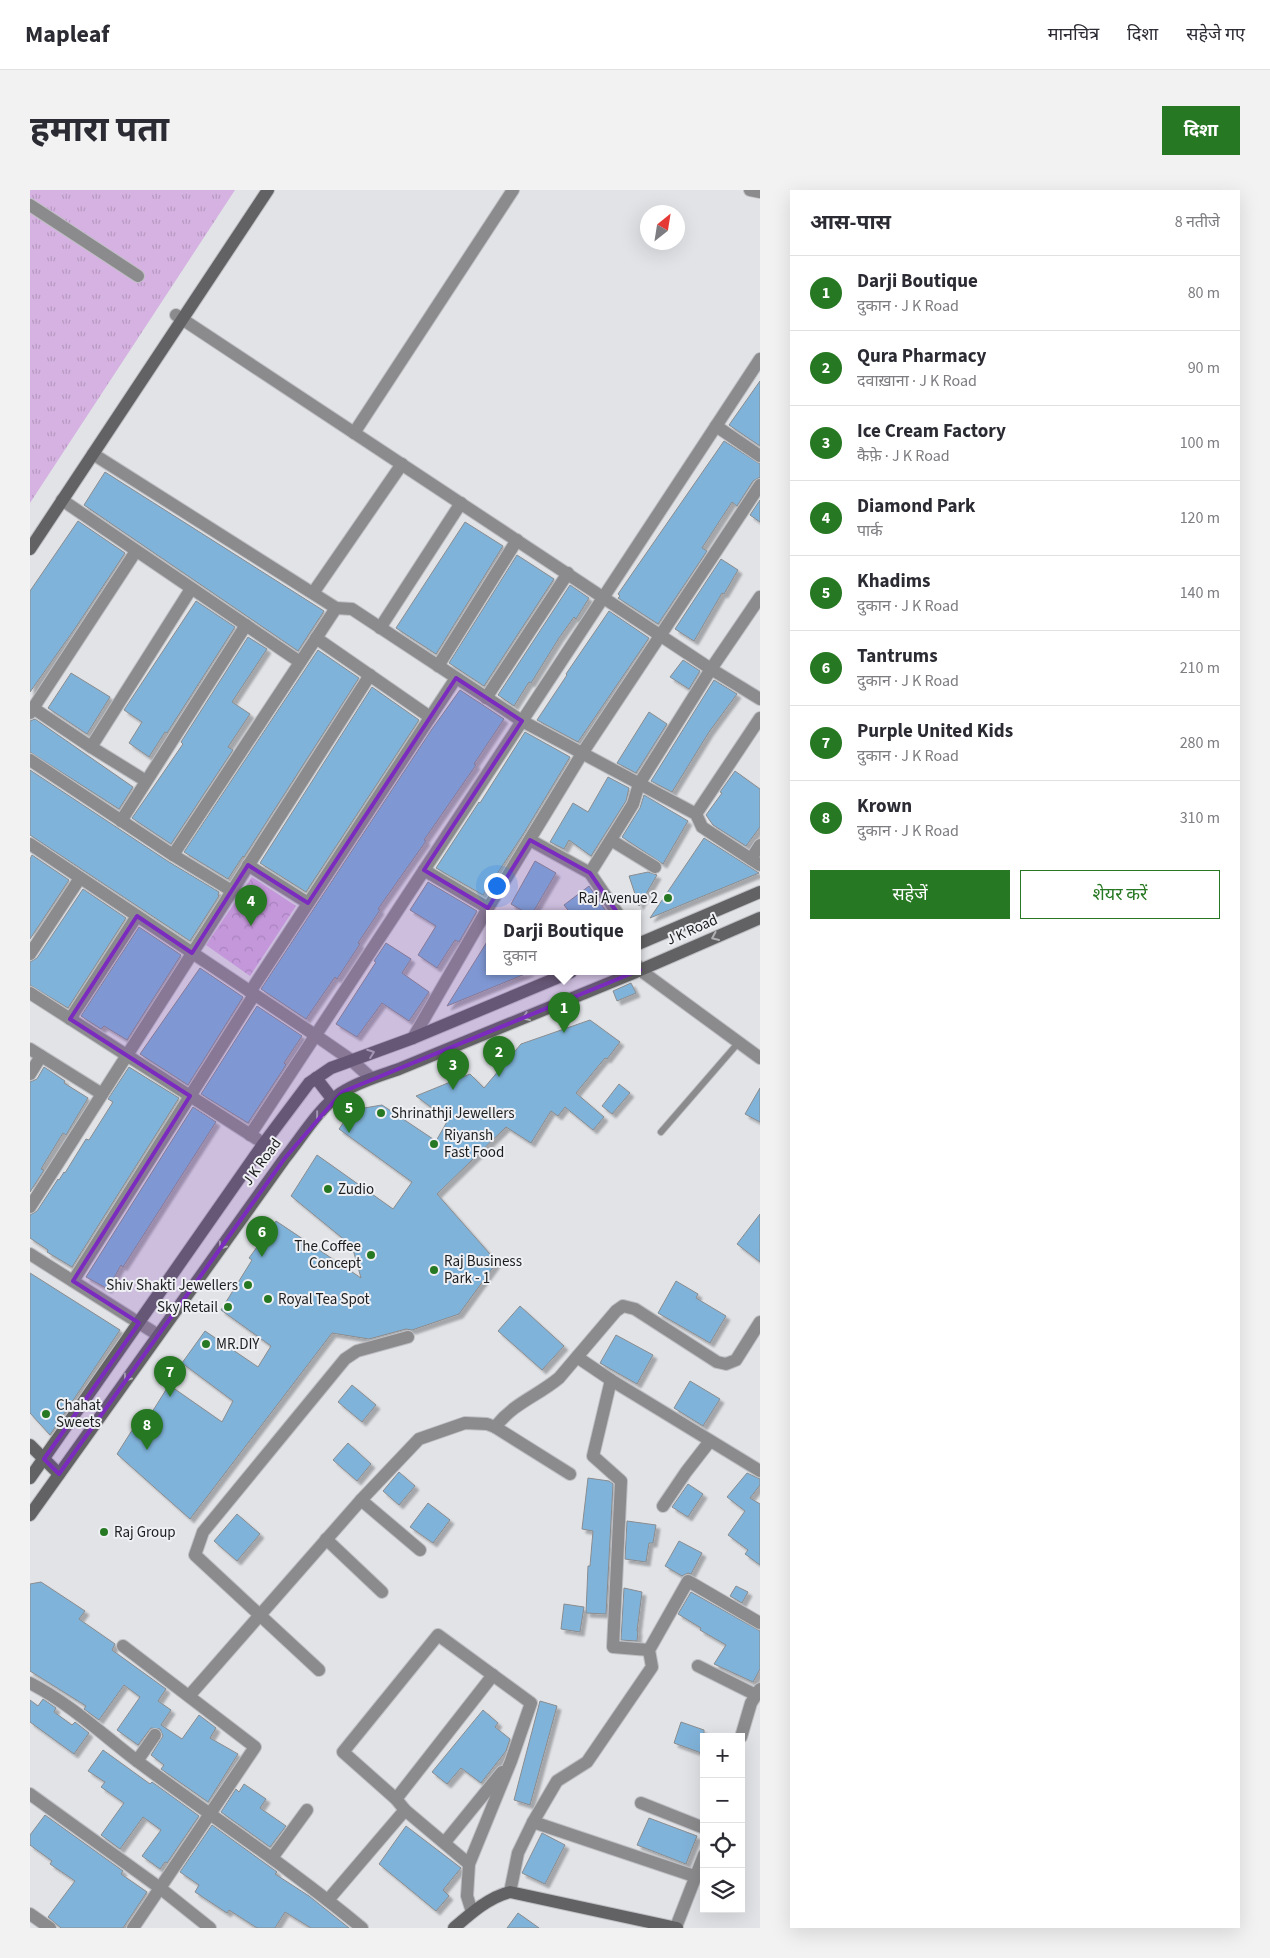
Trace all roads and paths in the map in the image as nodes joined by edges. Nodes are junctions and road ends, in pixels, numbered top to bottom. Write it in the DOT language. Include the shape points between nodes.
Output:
graph roads {
  1 [pos="259,190"];
  2 [pos="268,190"];
  3 [pos="513,190"];
  4 [pos="750,190"];
  5 [pos="760,192"];
  6 [pos="30,206"];
  7 [pos="138,276"];
  8 [pos="179,317"];
  9 [pos="760,359"];
  10 [pos="716,426"];
  11 [pos="354,433"];
  12 [pos="93,454"];
  13 [pos="760,456"];
  14 [pos="402,464"];
  15 [pos="760,485"];
  16 [pos="62,500"];
  17 [pos="461,503"];
  18 [pos="30,536"];
  19 [pos="517,540"];
  20 [pos="30,549"];
  21 [pos="136,551"];
  22 [pos="568,573"];
  23 [pos="191,589"];
  24 [pos="313,593"];
  25 [pos="604,597"];
  26 [pos="760,597"];
  27 [pos="336,608"];
  28 [pos="246,625"];
  29 [pos="380,628"];
  30 [pos="660,634"];
  31 [pos="316,638"];
  32 [pos="300,662"];
  33 [pos="438,666"];
  34 [pos="711,669"];
  35 [pos="370,675"];
  36 [pos="456,678"];
  37 [pos="486,698"];
  38 [pos="760,700"];
  39 [pos="32,711"];
  40 [pos="430,718"];
  41 [pos="760,718"];
  42 [pos="522,721"];
  43 [pos="91,747"];
  44 [pos="582,752"];
  45 [pos="30,760"];
  46 [pos="146,781"];
  47 [pos="639,784"];
  48 [pos="696,814"];
  49 [pos="121,821"];
  50 [pos="530,840"];
  51 [pos="610,840"];
  52 [pos="30,845"];
  53 [pos="760,845"];
  54 [pos="172,855"];
  55 [pos="756,862"];
  56 [pos="248,866"];
  57 [pos="654,867"];
  58 [pos="424,870"];
  59 [pos="590,873"];
  60 [pos="80,878"];
  61 [pos="232,891"];
  62 [pos="760,892"];
  63 [pos="308,903"];
  64 [pos="488,908"];
  65 [pos="615,910"];
  66 [pos="486,911"];
  67 [pos="137,916"];
  68 [pos="760,918"];
  69 [pos="641,942"];
  70 [pos="192,953"];
  71 [pos="30,954"];
  72 [pos="641,969"];
  73 [pos="641,972"];
  74 [pos="564,975"];
  75 [pos="626,975"];
  76 [pos="30,993"];
  77 [pos="252,993"];
  78 [pos="70,1019"];
  79 [pos="315,1035"];
  80 [pos="413,1038"];
  81 [pos="739,1042"];
  82 [pos="30,1049"];
  83 [pos="41,1056"];
  84 [pos="127,1056"];
  85 [pos="760,1058"];
  86 [pos="351,1060"];
  87 [pos="30,1074"];
  88 [pos="316,1078"];
  89 [pos="371,1078"];
  90 [pos="102,1094"];
  91 [pos="190,1096"];
  92 [pos="333,1100"];
  93 [pos="661,1132"];
  94 [pos="250,1135"];
  95 [pos="264,1143"];
  96 [pos="30,1208"];
  97 [pos="30,1254"];
  98 [pos="73,1281"];
  99 [pos="760,1322"];
  100 [pos="139,1323"];
  101 [pos="158,1335"];
  102 [pos="408,1337"];
  103 [pos="578,1357"];
  104 [pos="611,1380"];
  105 [pos="495,1427"];
  106 [pos="710,1441"];
  107 [pos="30,1445"];
  108 [pos="44,1459"];
  109 [pos="760,1471"];
  110 [pos="59,1474"];
  111 [pos="570,1474"];
  112 [pos="30,1478"];
  113 [pos="361,1500"];
  114 [pos="663,1506"];
  115 [pos="30,1515"];
  116 [pos="326,1540"];
  117 [pos="420,1550"];
  118 [pos="382,1592"];
  119 [pos="260,1615"];
  120 [pos="760,1624"];
  121 [pos="123,1646"];
  122 [pos="649,1650"];
  123 [pos="698,1666"];
  124 [pos="319,1670"];
  125 [pos="493,1675"];
  126 [pos="30,1683"];
  127 [pos="758,1692"];
  128 [pos="189,1696"];
  129 [pos="742,1733"];
  130 [pos="155,1735"];
  131 [pos="137,1761"];
  132 [pos="511,1762"];
  133 [pos="30,1794"];
  134 [pos="396,1799"];
  135 [pos="641,1803"];
  136 [pos="306,1810"];
  137 [pos="405,1810"];
  138 [pos="210,1813"];
  139 [pos="533,1822"];
  140 [pos="700,1826"];
  141 [pos="445,1842"];
  142 [pos="272,1858"];
  143 [pos="470,1864"];
  144 [pos="700,1868"];
  145 [pos="697,1877"];
  146 [pos="160,1888"];
  147 [pos="510,1892"];
  148 [pos="328,1900"];
  149 [pos="472,1912"];
  150 [pos="30,1914"];
  151 [pos="50,1928"];
  152 [pos="133,1928"];
  153 [pos="210,1928"];
  154 [pos="362,1928"];
  155 [pos="454,1928"];
  156 [pos="677,1928"];
  1 -- 8 [label="main road"];
  2 -- 8 [label="main road"];
  3 -- 11 [label="street"];
  4 -- 5 [label="street"];
  6 -- 7 [label="street"];
  8 -- 11 [label="street"];
  8 -- 12 [label="main road"];
  8 -- 18 [label="main road"];
  9 -- 10 [label="street"];
  10 -- 13 [label="street"];
  10 -- 25 [label="street"];
  11 -- 14 [label="street"];
  12 -- 16 [label="main road"];
  12 -- 24 [label="street"];
  14 -- 17 [label="street"];
  14 -- 24 [label="street"];
  15 -- 30 [label="street"];
  16 -- 20 [label="main road"];
  16 -- 21 [label="street"];
  17 -- 19 [label="street"];
  17 -- 29 [label="street"];
  19 -- 22 [label="street"];
  19 -- 33 [label="street"];
  21 -- 23 [label="street"];
  21 -- 39 [label="street"];
  22 -- 25 [label="street"];
  22 -- 37 [label="street"];
  23 -- 28 [label="street"];
  23 -- 43 [label="street"];
  24 -- 27 [label="street"];
  25 -- 30 [label="street"];
  25 -- 42 [label="street"];
  26 -- 34 [label="street"];
  27 -- 29 [label="street" via="352,609"];
  27 -- 31 [label="street"];
  28 -- 32 [label="street"];
  28 -- 46 [label="street"];
  29 -- 33 [label="street"];
  30 -- 34 [label="street"];
  30 -- 44 [label="street"];
  31 -- 32 [label="street"];
  31 -- 35 [label="street"];
  32 -- 54 [label="street"];
  33 -- 36 [label="street"];
  34 -- 38 [label="street"];
  34 -- 47 [label="street"];
  35 -- 40 [label="street"];
  35 -- 56 [label="street"];
  36 -- 37 [label="street"];
  36 -- 40 [label="street"];
  37 -- 42 [label="street"];
  39 -- 43 [label="street"];
  40 -- 63 [label="street"];
  41 -- 48 [label="street"];
  42 -- 44 [label="street"];
  42 -- 58 [label="street"];
  43 -- 46 [label="street"];
  44 -- 47 [label="street"];
  44 -- 50 [label="street"];
  45 -- 49 [label="street"];
  46 -- 49 [label="street"];
  47 -- 48 [label="street"];
  47 -- 51 [label="street" via="633,804"];
  48 -- 55 [label="street" via="702,827"];
  49 -- 54 [label="street"];
  50 -- 59 [label="street"];
  50 -- 64 [label="street"];
  51 -- 57 [label="street"];
  51 -- 59 [label="street"];
  52 -- 60 [label="street"];
  53 -- 55 [label="street"];
  54 -- 61 [label="street"];
  56 -- 61 [label="street"];
  56 -- 63 [label="street"];
  58 -- 64 [label="street"];
  58 -- 79 [label="street"];
  59 -- 65 [label="street"];
  60 -- 67 [label="street"];
  60 -- 71 [label="street"];
  61 -- 70 [label="street"];
  62 -- 69 [label="main road, J K Road"];
  63 -- 77 [label="street"];
  66 -- 80 [label="street"];
  67 -- 70 [label="street"];
  67 -- 78 [label="street"];
  68 -- 72 [label="main road, J K Road, one-way"];
  70 -- 77 [label="street"];
  70 -- 84 [label="street"];
  73 -- 81 [label="street"];
  74 -- 80 [label="main road, J K Road"];
  75 -- 89 [label="main road, J K Road, one-way"];
  76 -- 78 [label="street"];
  77 -- 79 [label="street"];
  77 -- 91 [label="street"];
  78 -- 84 [label="street"];
  79 -- 86 [label="street"];
  79 -- 94 [label="street"];
  86 -- 80 [label="main road, J K Road, one-way"];
  81 -- 85 [label="street"];
  81 -- 93 [label="lane"];
  82 -- 83 [label="street"];
  83 -- 87 [label="street"];
  83 -- 90 [label="street"];
  84 -- 90 [label="street"];
  84 -- 91 [label="street"];
  86 -- 88 [label="main road, J K Road"];
  86 -- 89 [label="street"];
  88 -- 92 [label="main road"];
  88 -- 95 [label="main road, J K Road" via="309,1082"];
  89 -- 92 [label="main road, J K Road"];
  90 -- 96 [label="street"];
  91 -- 94 [label="street"];
  91 -- 98 [label="street"];
  92 -- 101 [label="main road, J K Road, one-way" via="285,1158"];
  94 -- 95 [label="street"];
  95 -- 100 [label="main road, J K Road"];
  97 -- 98 [label="street"];
  98 -- 100 [label="street"];
  99 -- 103 [label="street" via="736,1360 726,1364 717,1362 634,1309 623,1306"];
  100 -- 101 [label="street"];
  100 -- 108 [label="main road, J K Road"];
  101 -- 110 [label="main road, J K Road, one-way"];
  102 -- 119 [label="street" via="358,1351 345,1359 203,1532 195,1555"];
  103 -- 104 [label="street"];
  103 -- 105 [label="street" via="555,1381 512,1409"];
  104 -- 106 [label="street"];
  104 -- 122 [label="street" via="593,1456 621,1481 614,1647"];
  105 -- 111 [label="street"];
  105 -- 113 [label="street" via="464,1423 418,1439"];
  106 -- 109 [label="street"];
  106 -- 114 [label="street"];
  107 -- 108 [label="main road"];
  108 -- 110 [label="main road"];
  108 -- 112 [label="main road, J K Road"];
  110 -- 115 [label="main road, J K Road"];
  113 -- 116 [label="street"];
  113 -- 117 [label="street"];
  116 -- 118 [label="street"];
  116 -- 119 [label="street"];
  119 -- 124 [label="street"];
  119 -- 128 [label="street"];
  120 -- 122 [label="street" via="688,1581"];
  121 -- 128 [label="street"];
  122 -- 139 [label="street" via="652,1667 587,1762 557,1781"];
  123 -- 127 [label="street"];
  125 -- 132 [label="street" via="531,1703"];
  125 -- 134 [label="street"];
  125 -- 134 [label="street" via="438,1635 343,1752"];
  126 -- 131 [label="street" via="49,1693"];
  127 -- 129 [label="street" via="751,1703"];
  128 -- 138 [label="street" via="255,1747"];
  130 -- 131 [label="street"];
  131 -- 138 [label="street"];
  132 -- 141 [label="street"];
  132 -- 143 [label="street"];
  133 -- 146 [label="street"];
  134 -- 137 [label="street"];
  135 -- 140 [label="street"];
  136 -- 142 [label="street"];
  137 -- 141 [label="street"];
  137 -- 148 [label="street"];
  138 -- 142 [label="street"];
  138 -- 146 [label="street"];
  139 -- 145 [label="street"];
  139 -- 147 [label="street" via="518,1853"];
  141 -- 143 [label="street"];
  142 -- 148 [label="street"];
  143 -- 149 [label="street" via="467,1896"];
  144 -- 145 [label="street"];
  145 -- 156 [label="street"];
  146 -- 152 [label="street"];
  146 -- 153 [label="street"];
  147 -- 149 [label="main road"];
  147 -- 156 [label="main road"];
  148 -- 154 [label="street"];
  149 -- 155 [label="main road"];
  150 -- 151 [label="street"];
}
